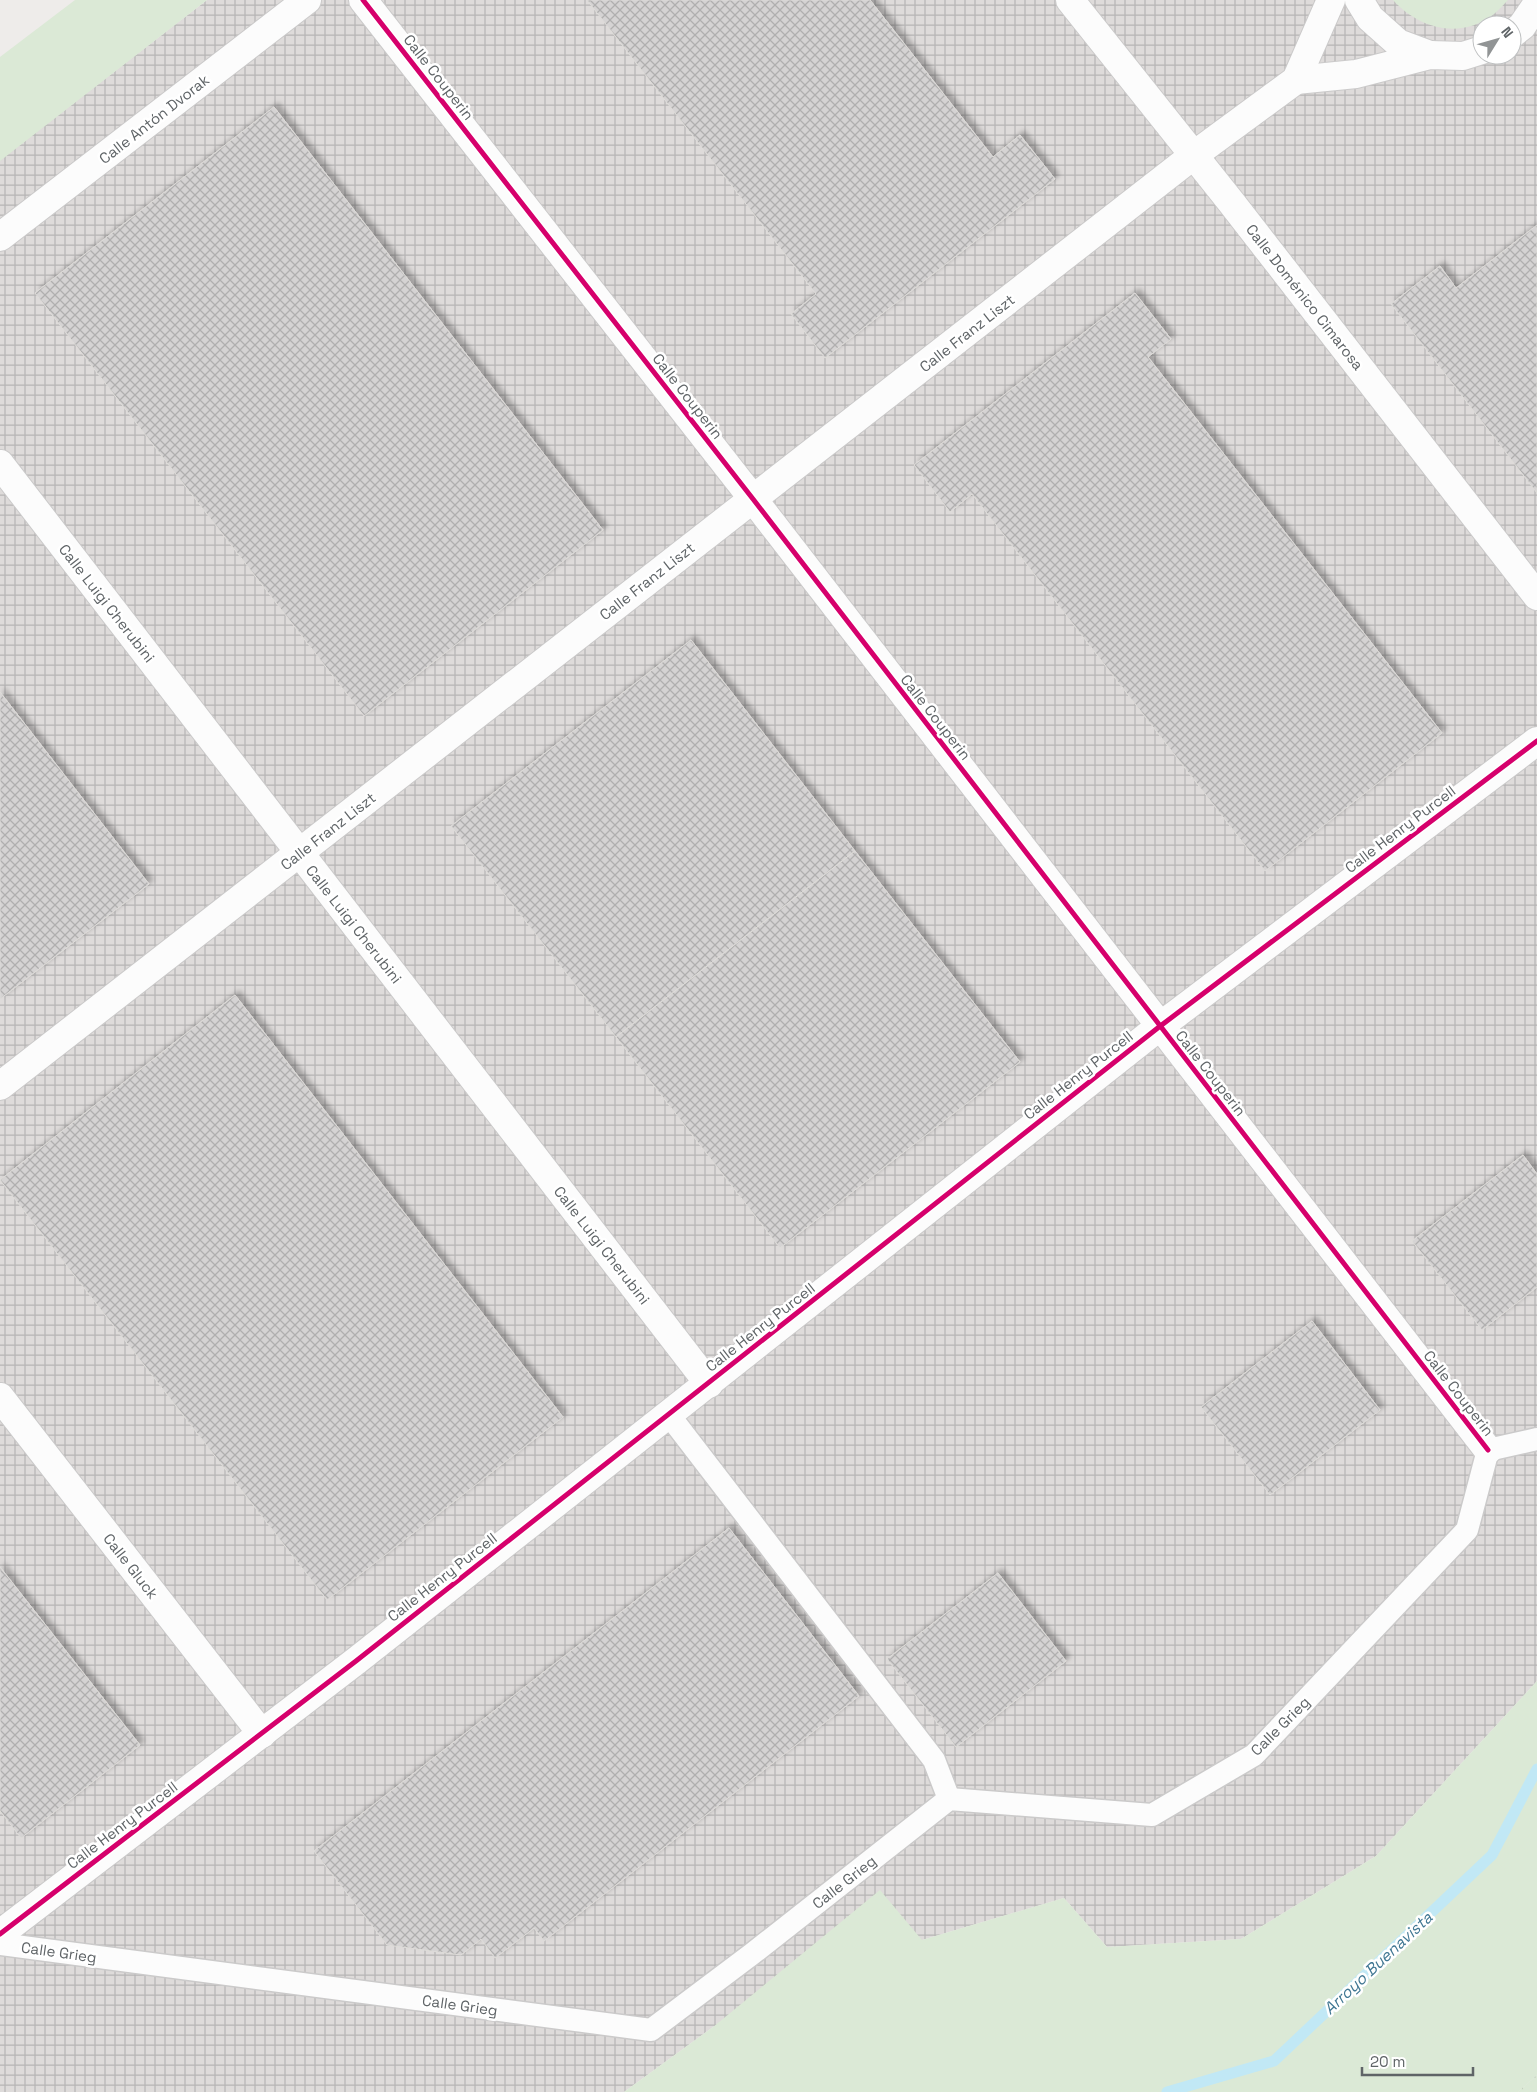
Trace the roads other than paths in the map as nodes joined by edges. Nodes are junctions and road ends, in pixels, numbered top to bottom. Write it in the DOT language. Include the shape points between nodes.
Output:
graph roads {
  1 [pos="307,0"];
  2 [pos="363,0"];
  3 [pos="1070,0"];
  4 [pos="1331,0"];
  5 [pos="1359,0"];
  6 [pos="1537,4"];
  7 [pos="1522,26"];
  8 [pos="1472,53"];
  9 [pos="1430,55"];
  10 [pos="1296,80"];
  11 [pos="1194,155"];
  12 [pos="0,237"];
  13 [pos="0,464"];
  14 [pos="753,499"];
  15 [pos="1537,596"];
  16 [pos="1537,741"];
  17 [pos="299,853"];
  18 [pos="1159,1027"];
  19 [pos="0,1086"];
  20 [pos="709,1384"];
  21 [pos="0,1397"];
  22 [pos="669,1415"];
  23 [pos="1537,1439"];
  24 [pos="1488,1450"];
  25 [pos="262,1734"];
  26 [pos="948,1800"];
  27 [pos="0,1934"];
  28 [pos="0,1944"];
  1 -- 12 [label="street, Calle Antón Dvorak"];
  2 -- 14 [label="street, Calle Couperin"];
  3 -- 11 [label="street, Calle Doménico Cimarosa"];
  4 -- 10 [label="street"];
  5 -- 9 [label="street" via="1370,18 1398,43"];
  6 -- 7 [label="street"];
  8 -- 9 [label="street"];
  9 -- 10 [label="street" via="1356,74"];
  10 -- 11 [label="street, Calle Franz Liszt"];
  11 -- 14 [label="street, Calle Franz Liszt"];
  11 -- 15 [label="street, Calle Doménico Cimarosa"];
  13 -- 17 [label="street, Calle Luigi Cherubini"];
  14 -- 17 [label="street, Calle Franz Liszt"];
  14 -- 18 [label="street, Calle Couperin"];
  16 -- 18 [label="street, Calle Henry Purcell"];
  17 -- 19 [label="street, Calle Franz Liszt"];
  17 -- 20 [label="street, Calle Luigi Cherubini"];
  18 -- 20 [label="street, Calle Henry Purcell"];
  18 -- 24 [label="street, Calle Couperin"];
  20 -- 22 [label="street, Calle Henry Purcell"];
  21 -- 25 [label="street, Calle Gluck"];
  22 -- 25 [label="street, Calle Henry Purcell"];
  22 -- 26 [label="lane" via="934,1760"];
  23 -- 24 [label="lane"];
  24 -- 26 [label="lane, Calle Grieg" via="1467,1530 1254,1755 1152,1815"];
  25 -- 27 [label="street, Calle Henry Purcell"];
  26 -- 28 [label="lane, Calle Grieg" via="651,2030"];
}
